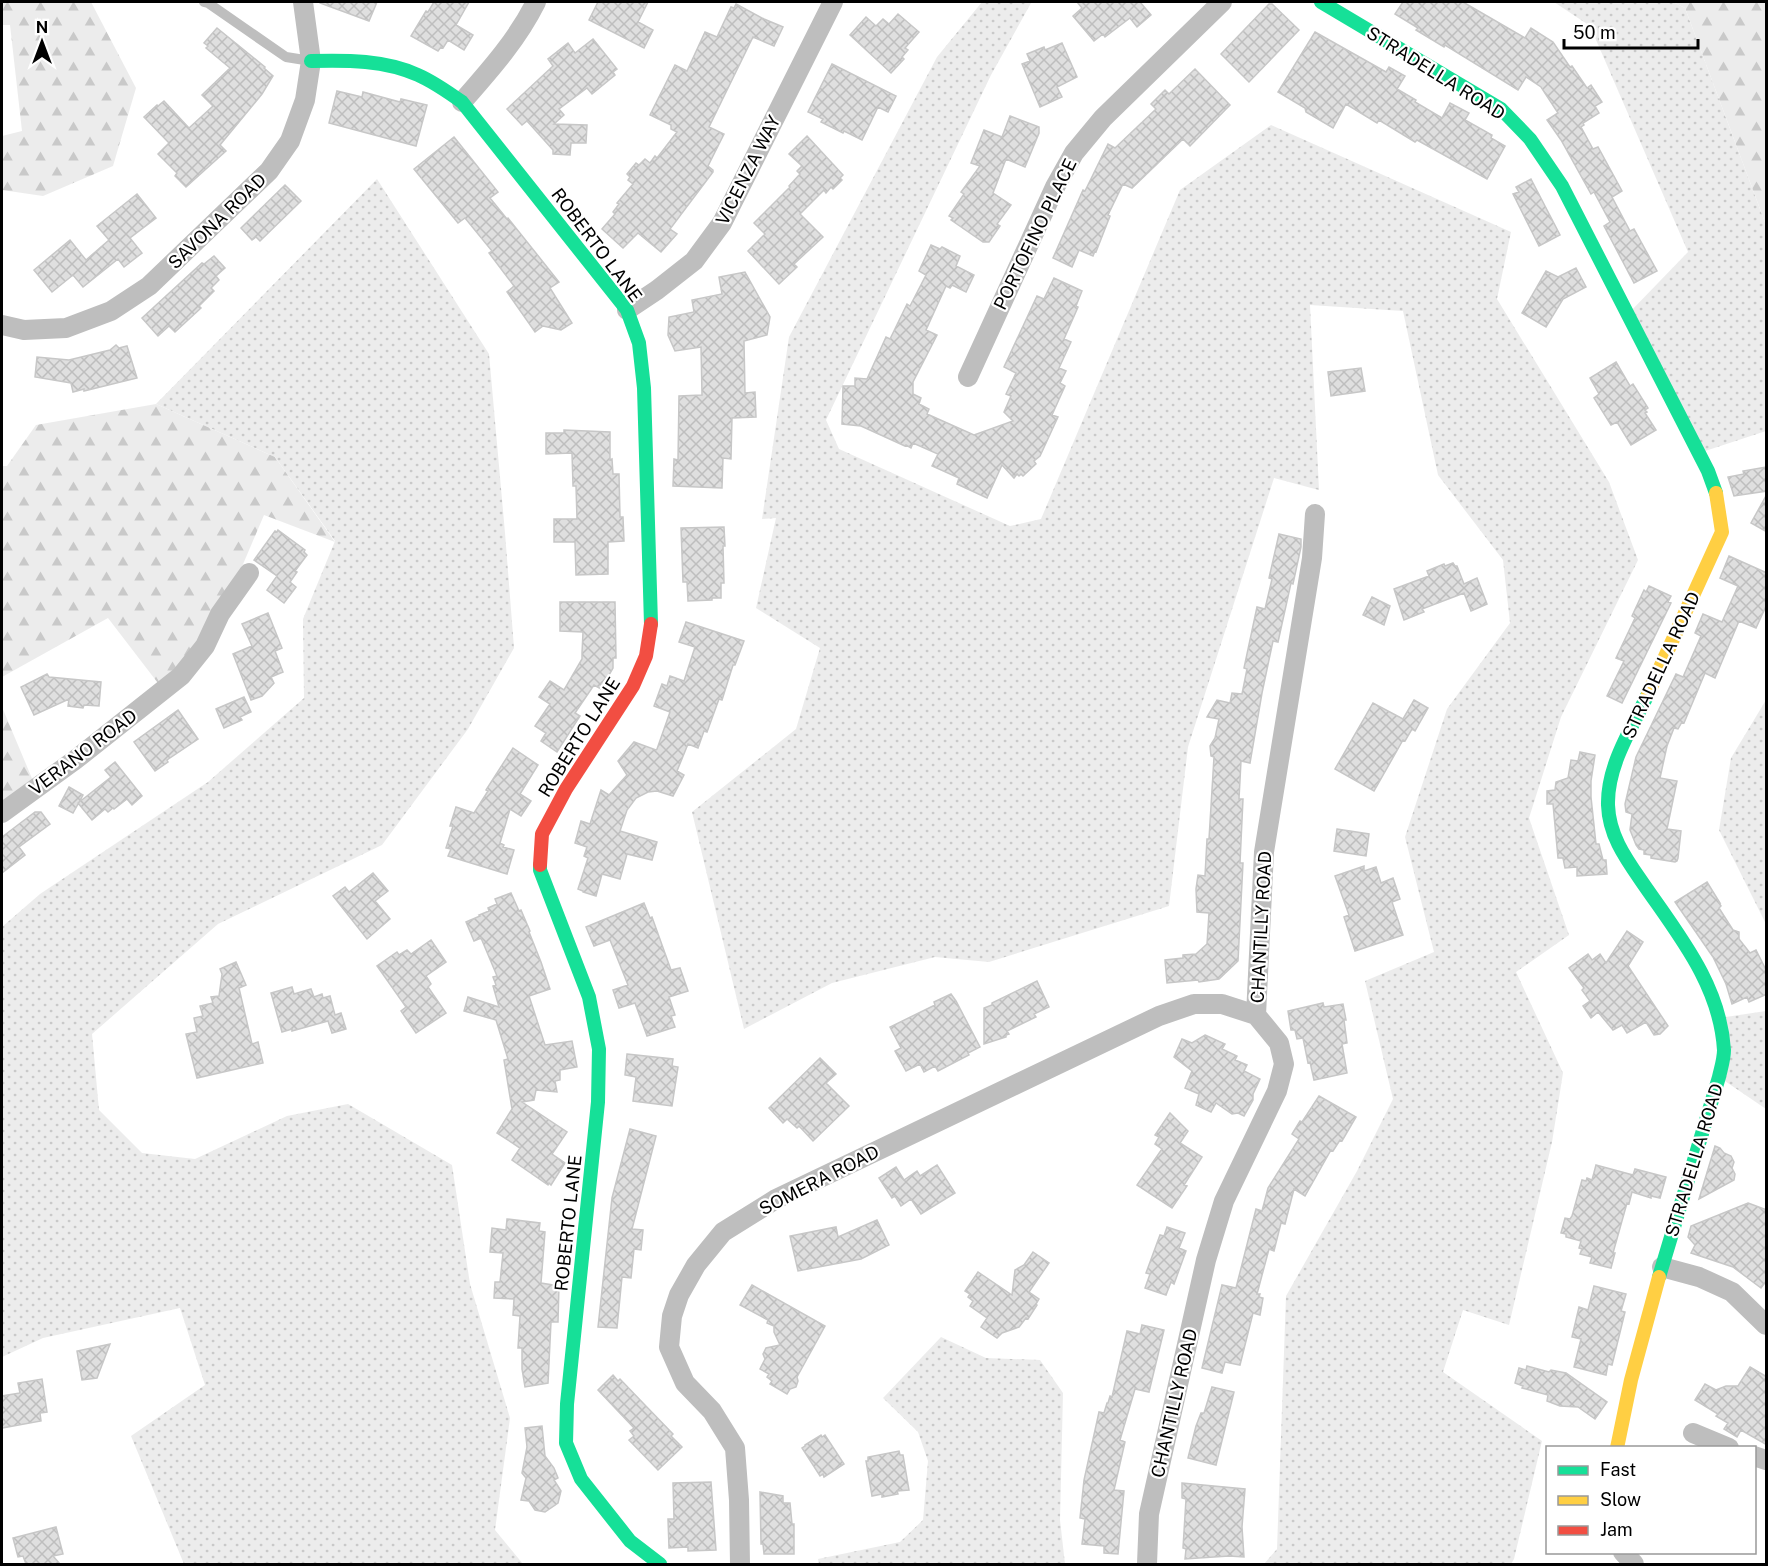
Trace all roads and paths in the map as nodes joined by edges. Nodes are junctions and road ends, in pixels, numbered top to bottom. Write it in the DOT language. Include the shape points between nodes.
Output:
graph roads {
  1 [pos="204,2"];
  2 [pos="303,2"];
  3 [pos="536,2"];
  4 [pos="833,2"];
  5 [pos="1221,2"];
  6 [pos="1321,2"];
  7 [pos="311,62"];
  8 [pos="462,102"];
  9 [pos="627,310"];
  10 [pos="2,325"];
  11 [pos="968,377"];
  12 [pos="1314,514"];
  13 [pos="249,573"];
  14 [pos="2,813"];
  15 [pos="1256,1015"];
  16 [pos="1662,1267"];
  17 [pos="1767,1325"];
  18 [pos="1693,1433"];
  19 [pos="1617,1446"];
  20 [pos="1724,1446"];
  21 [pos="660,1564"];
  22 [pos="740,1564"];
  23 [pos="1147,1564"];
  1 -- 7 [label="lane" via="286,57"];
  2 -- 7 [label="street, SAVONA ROAD"];
  3 -- 8 [label="street" via="499,60"];
  4 -- 9 [label="street, VICENZA WAY" via="722,223 694,261"];
  5 -- 11 [label="street, PORTOFINO PLACE" via="1074,153"];
  6 -- 16 [label="street, STRADELLA ROAD" via="1501,109 1530,139 1562,186 1708,471 1718,500 1722,532 1616,760 1608,804 1611,828 1622,853 1698,964 1711,991 1724,1052"];
  7 -- 8 [label="street, ROBERTO LANE" via="348,60 392,65 429,80"];
  7 -- 10 [label="street, SAVONA ROAD" via="305,100 290,141 269,171 149,286 111,311 66,328 24,330"];
  8 -- 9 [label="street, ROBERTO LANE"];
  9 -- 21 [label="street, ROBERTO LANE" via="639,343 644,388 651,623 646,656 633,686 566,789 542,834 540,870 589,997 598,1049 598,1102 566,1443 581,1479 630,1540"];
  12 -- 15 [label="street, CHANTILLY ROAD" via="1312,558 1264,852"];
  13 -- 14 [label="street, VERANO ROAD" via="220,614 205,646 181,676"];
  15 -- 22 [label="street, SOMERA ROAD" via="1222,1004 1194,1004 1159,1016 776,1199 723,1232 696,1265 679,1295 669,1347 685,1383 712,1411 735,1448"];
  15 -- 23 [label="street, CHANTILLY ROAD" via="1279,1043 1284,1064 1277,1091 1224,1201 1206,1260 1149,1514"];
  16 -- 17 [label="street" via="1699,1277 1732,1292"];
  16 -- 19 [label="street, STRADELLA ROAD" via="1630,1380"];
  18 -- 20 [label="street"];
}
